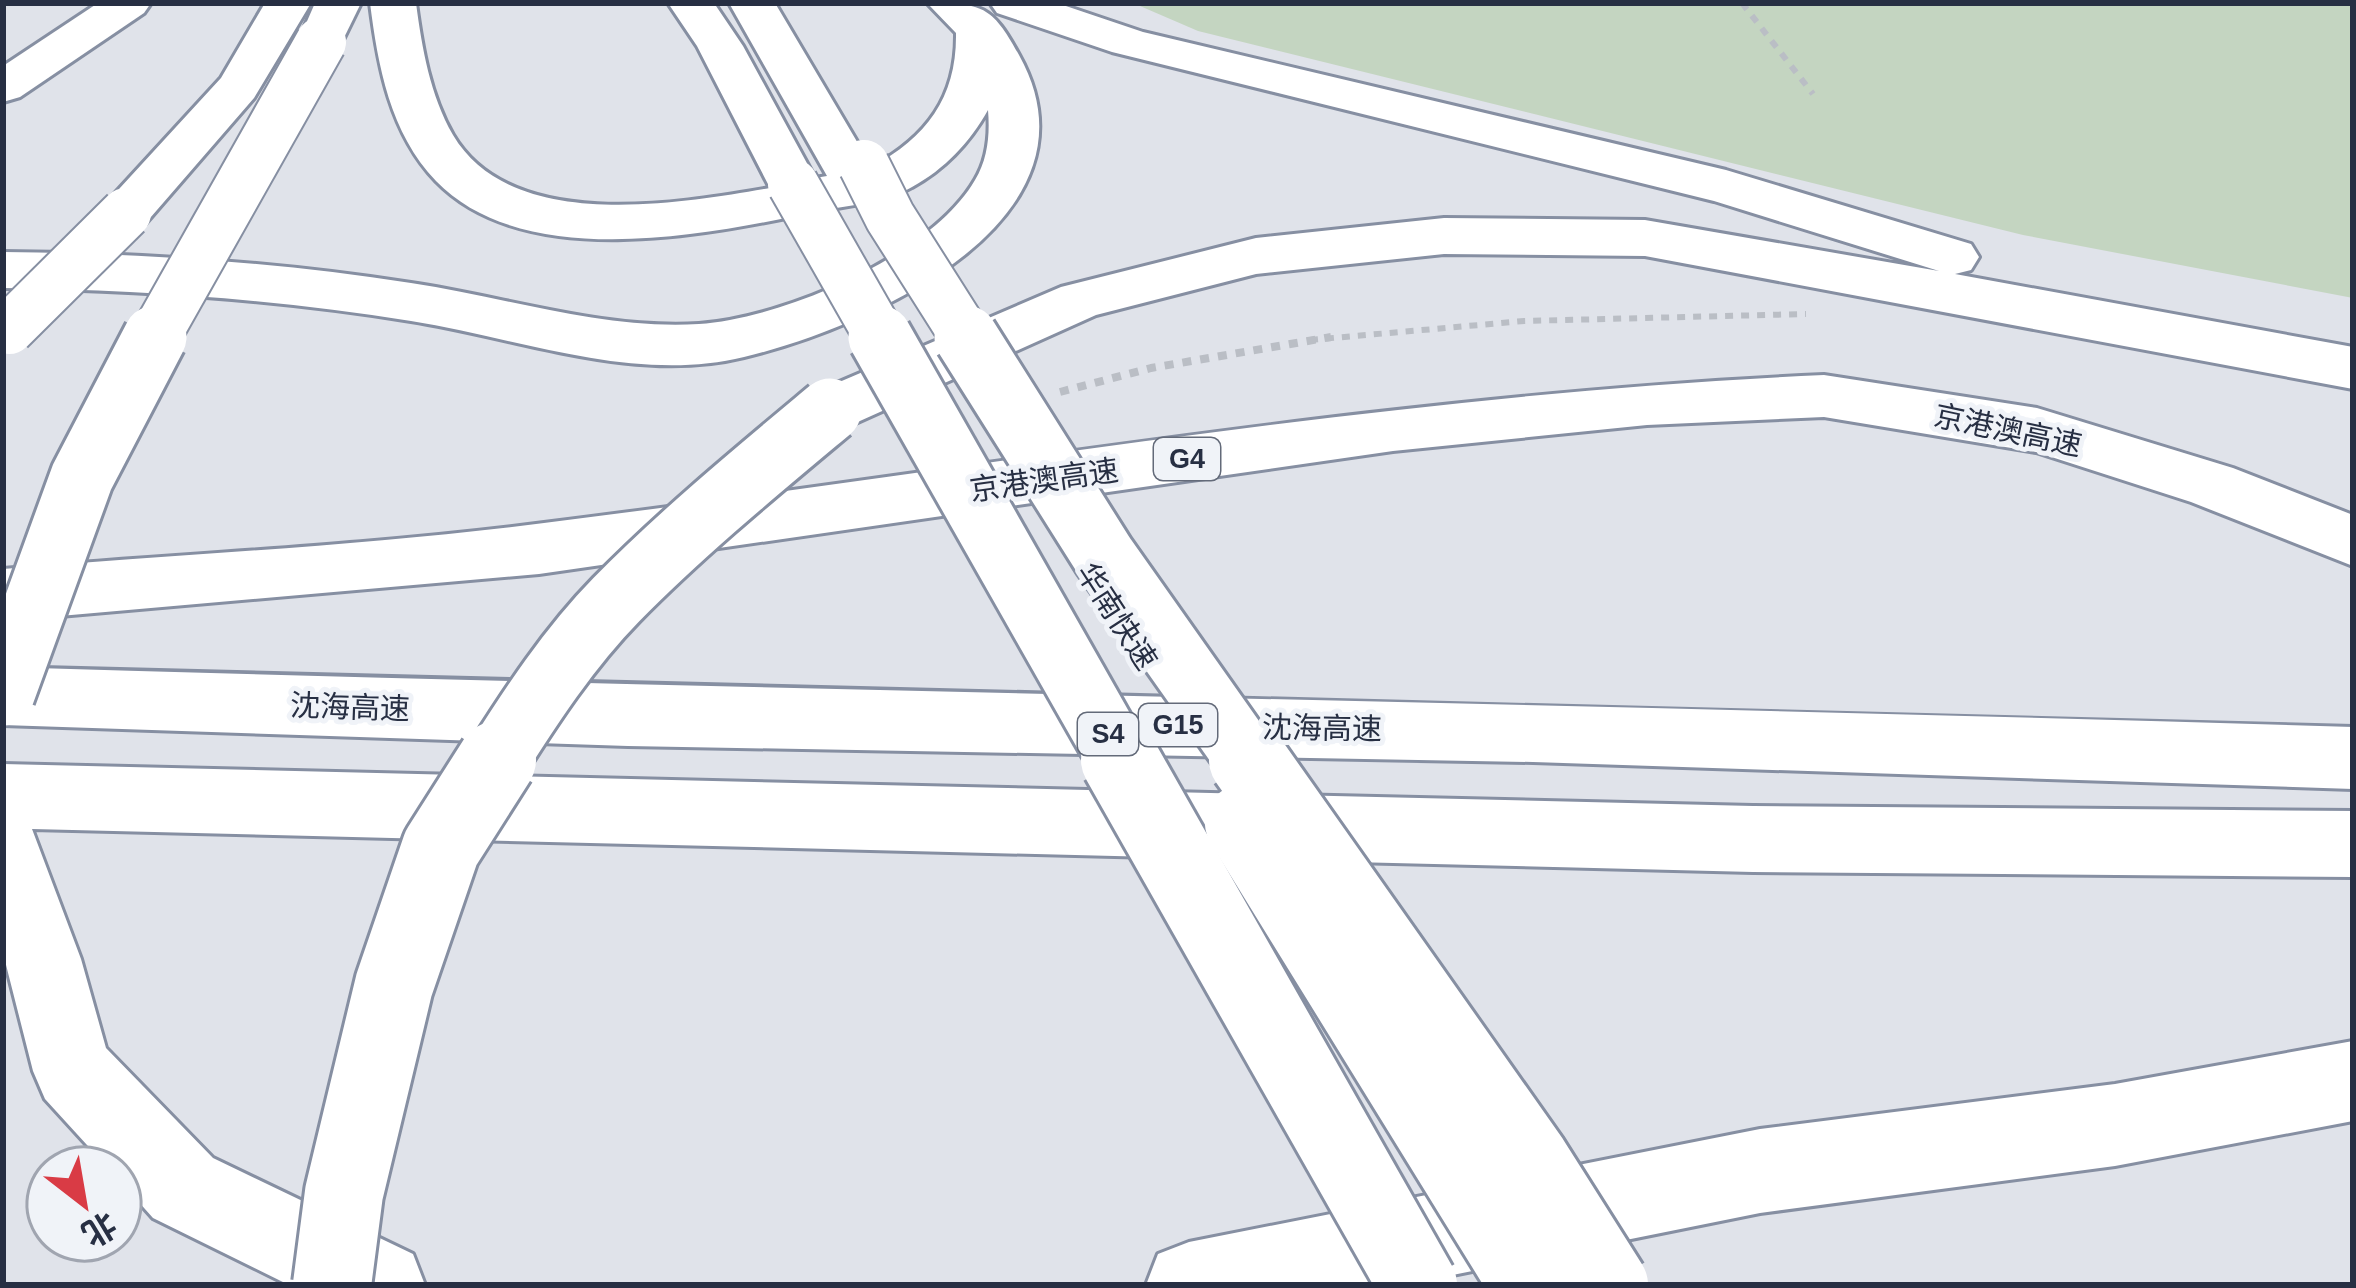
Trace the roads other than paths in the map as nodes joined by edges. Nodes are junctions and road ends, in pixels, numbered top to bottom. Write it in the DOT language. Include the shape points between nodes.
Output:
graph roads {
  1 [pos="128,3"];
  2 [pos="393,3"];
  3 [pos="691,3"];
  4 [pos="752,3"];
  5 [pos="794,3"];
  6 [pos="981,10"];
  7 [pos="316,16"];
  8 [pos="3,87"];
  9 [pos="835,173"];
  10 [pos="3,271"];
  11 [pos="6,331"];
  12 [pos="2219,340"];
  13 [pos="2353,368"];
  14 [pos="2353,541"];
  15 [pos="3,595"];
  16 [pos="3,695"];
  17 [pos="2353,758"];
  18 [pos="3,796"];
  19 [pos="2353,844"];
  20 [pos="3,845"];
  21 [pos="2353,1081"];
  22 [pos="332,1285"];
  23 [pos="382,1285"];
  24 [pos="1189,1285"];
  25 [pos="1418,1285"];
  26 [pos="1529,1285"];
  27 [pos="1609,1285"];
  1 -- 8 [label="highway"];
  2 -- 6 [label="highway" via="400,60 422,128 457,174 505,204 575,219 654,221 892,178 968,106 981,77"];
  3 -- 9 [label="highway, 华南快速 / S4"];
  4 -- 9 [label="highway, 华南快速 / S4"];
  5 -- 9 [label="highway"];
  6 -- 10 [label="highway" via="1010,94 1010,168 972,224 845,306 777,332 634,345 412,302 107,270"];
  6 -- 12 [label="highway" via="1726,187"];
  7 -- 11 [label="highway, bridge" via="276,32 206,125"];
  7 -- 16 [label="highway, bridge" via="82,477"];
  9 -- 25 [label="highway, 华南快速 / S4, bridge"];
  9 -- 26 [label="highway, 华南快速 / S4, bridge"];
  9 -- 27 [label="highway, bridge" via="890,217 1103,556 1530,1160"];
  12 -- 13 [label="highway"];
  12 -- 22 [label="highway, bridge" via="1645,238 1444,236 1256,256 1079,300 830,410 613,603 540,692 441,848 394,985 344,1193"];
  14 -- 15 [label="highway, 京港澳高速 / G4" via="2212,485 2037,430 1825,396 1393,428 539,549"];
  16 -- 17 [label="highway, 沈海高速 / G15"];
  18 -- 19 [label="highway" via="1753,839"];
  20 -- 23 [label="highway" via="74,1071 182,1188"];
  21 -- 24 [label="highway" via="2115,1125 1760,1171"];
}
